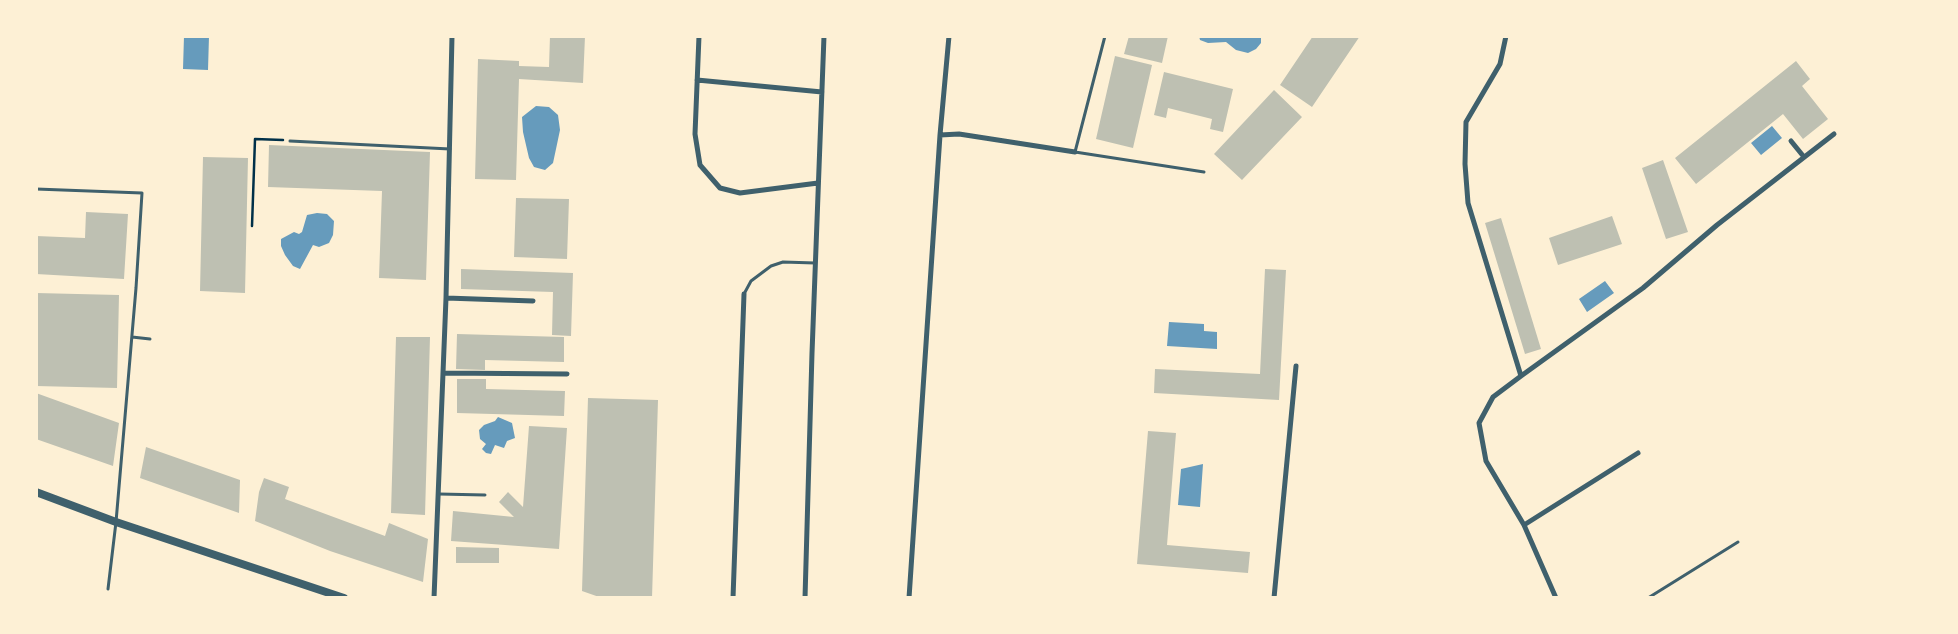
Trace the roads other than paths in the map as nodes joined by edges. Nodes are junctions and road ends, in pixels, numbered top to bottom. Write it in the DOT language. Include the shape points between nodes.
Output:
graph roads {
  1 [pos="452,36"];
  2 [pos="699,36"];
  3 [pos="824,36"];
  4 [pos="949,36"];
  5 [pos="1105,36"];
  6 [pos="1506,36"];
  7 [pos="697,80"];
  8 [pos="822,92"];
  9 [pos="1834,134"];
  10 [pos="940,135"];
  11 [pos="290,140"];
  12 [pos="1791,141"];
  13 [pos="450,149"];
  14 [pos="1075,152"];
  15 [pos="1804,157"];
  16 [pos="1204,172"];
  17 [pos="818,184"];
  18 [pos="36,189"];
  19 [pos="815,263"];
  20 [pos="744,294"];
  21 [pos="446,298"];
  22 [pos="533,301"];
  23 [pos="132,337"];
  24 [pos="150,339"];
  25 [pos="1296,366"];
  26 [pos="444,373"];
  27 [pos="567,374"];
  28 [pos="1521,376"];
  29 [pos="1638,452"];
  30 [pos="36,492"];
  31 [pos="439,494"];
  32 [pos="485,495"];
  33 [pos="116,522"];
  34 [pos="1524,525"];
  35 [pos="1738,542"];
  36 [pos="108,589"];
  37 [pos="344,598"];
  38 [pos="434,598"];
  39 [pos="733,598"];
  40 [pos="805,598"];
  41 [pos="909,598"];
  42 [pos="1274,598"];
  43 [pos="1556,598"];
  44 [pos="1648,598"];
  1 -- 13 [label="street"];
  2 -- 7 [label="street"];
  3 -- 8 [label="street"];
  4 -- 10 [label="street"];
  5 -- 14 [label="lane"];
  6 -- 28 [label="street" via="1500,64 1466,122 1465,164 1468,203"];
  7 -- 8 [label="street"];
  7 -- 17 [label="street" via="696,147 700,165 720,188 740,192"];
  8 -- 17 [label="street"];
  9 -- 15 [label="street"];
  10 -- 14 [label="street" via="959,134"];
  10 -- 41 [label="street"];
  11 -- 13 [label="lane"];
  12 -- 15 [label="street"];
  13 -- 21 [label="street"];
  14 -- 16 [label="lane"];
  15 -- 28 [label="street" via="1643,288"];
  17 -- 19 [label="street"];
  18 -- 23 [label="lane" via="142,193"];
  19 -- 20 [label="lane" via="783,262 770,266 755,276"];
  19 -- 40 [label="street"];
  20 -- 39 [label="street"];
  21 -- 22 [label="street"];
  21 -- 26 [label="street"];
  23 -- 24 [label="lane"];
  23 -- 33 [label="lane"];
  25 -- 42 [label="street"];
  26 -- 27 [label="street"];
  26 -- 31 [label="street"];
  28 -- 34 [label="street" via="1493,397 1479,423 1486,461"];
  29 -- 34 [label="street"];
  30 -- 33 [label="street"];
  31 -- 32 [label="lane"];
  31 -- 38 [label="street"];
  33 -- 36 [label="lane"];
  33 -- 37 [label="street"];
  34 -- 43 [label="street"];
  35 -- 44 [label="lane"];
}
